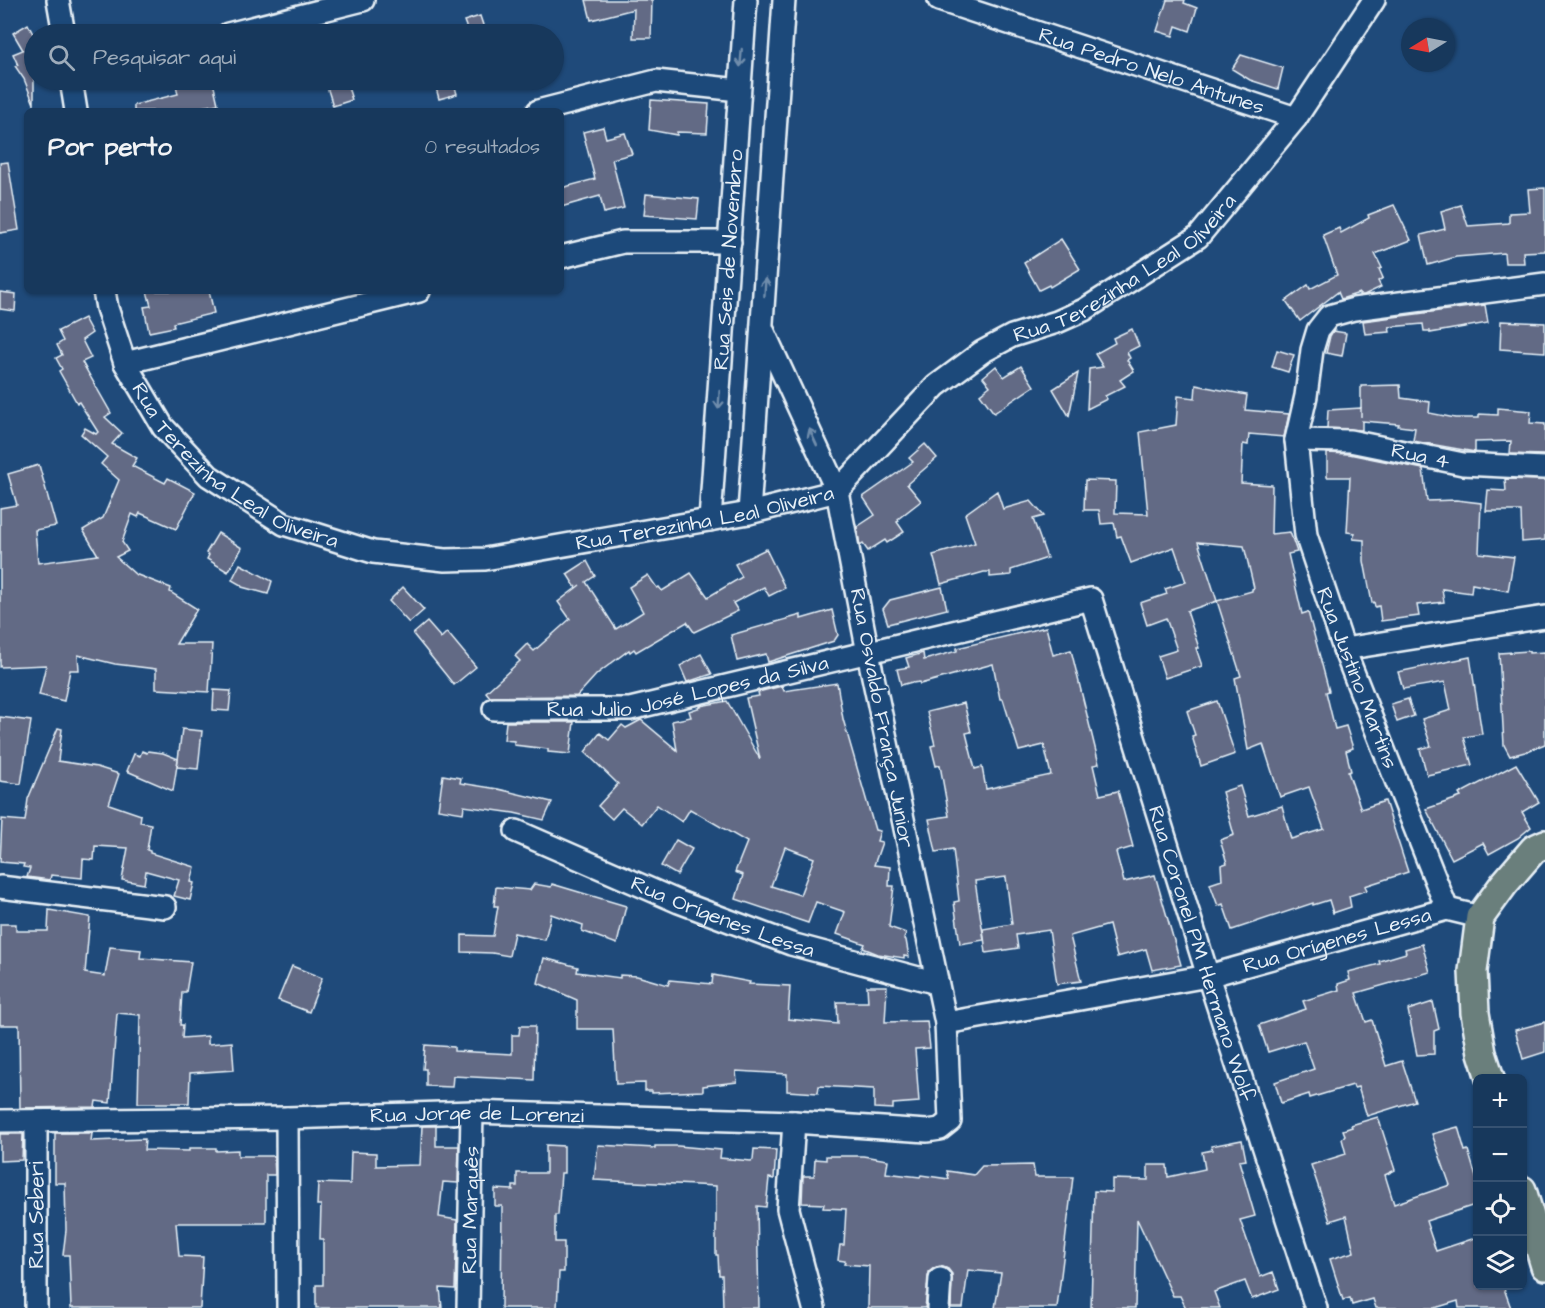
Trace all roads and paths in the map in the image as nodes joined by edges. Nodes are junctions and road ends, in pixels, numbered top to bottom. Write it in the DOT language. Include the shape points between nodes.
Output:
graph roads {
  1 [pos="58,0"];
  2 [pos="363,0"];
  3 [pos="746,0"];
  4 [pos="784,0"];
  5 [pos="939,0"];
  6 [pos="1374,0"];
  7 [pos="62,24"];
  8 [pos="268,24"];
  9 [pos="72,90"];
  10 [pos="739,90"];
  11 [pos="75,108"];
  12 [pos="550,108"];
  13 [pos="1296,118"];
  14 [pos="730,242"];
  15 [pos="564,256"];
  16 [pos="1545,284"];
  17 [pos="105,294"];
  18 [pos="407,294"];
  19 [pos="762,328"];
  20 [pos="124,363"];
  21 [pos="1296,440"];
  22 [pos="1544,468"];
  23 [pos="837,490"];
  24 [pos="749,513"];
  25 [pos="710,520"];
  26 [pos="1091,598"];
  27 [pos="1545,617"];
  28 [pos="1344,649"];
  29 [pos="868,653"];
  30 [pos="494,709"];
  31 [pos="516,831"];
  32 [pos="1545,844"];
  33 [pos="0,887"];
  34 [pos="165,908"];
  35 [pos="1447,909"];
  36 [pos="1480,917"];
  37 [pos="1208,976"];
  38 [pos="937,983"];
  39 [pos="946,1023"];
  40 [pos="1489,1074"];
  41 [pos="472,1112"];
  42 [pos="287,1118"];
  43 [pos="0,1121"];
  44 [pos="950,1121"];
  45 [pos="36,1122"];
  46 [pos="794,1122"];
  47 [pos="1527,1207"];
  48 [pos="1545,1266"];
  49 [pos="940,1279"];
  50 [pos="36,1308"];
  51 [pos="288,1308"];
  52 [pos="468,1308"];
  53 [pos="814,1308"];
  54 [pos="938,1308"];
  55 [pos="1316,1308"];
  1 -- 7 [label="street"];
  2 -- 8 [label="street"];
  3 -- 10 [label="street, Rua Seis de Novembro, one-way"];
  19 -- 4 [label="street, Rua Seis de Novembro, one-way"];
  5 -- 13 [label="street, Rua Pedro Nelo Antunes"];
  6 -- 13 [label="street, Rua Terezinha Leal Oliveira"];
  9 -- 11 [label="street"];
  10 -- 12 [label="street" via="656,81"];
  10 -- 14 [label="street, Rua Seis de Novembro"];
  13 -- 23 [label="street, Rua Terezinha Leal Oliveira" via="1198,237 1084,310 1012,336 982,352 936,386"];
  14 -- 15 [label="street" via="622,242"];
  14 -- 25 [label="street, Rua Seis de Novembro, one-way"];
  16 -- 21 [label="street, Rua Justino Martins" via="1354,309 1329,316 1318,330 1312,350"];
  17 -- 20 [label="street, Rua Terezinha Leal Oliveira"];
  18 -- 20 [label="street"];
  23 -- 19 [label="street, Rua Osvaldo França Junior, one-way"];
  19 -- 24 [label="street, Rua Seis de Novembro"];
  20 -- 25 [label="street, Rua Terezinha Leal Oliveira" via="163,427 209,477 284,524 373,552 445,560 485,559"];
  21 -- 22 [label="street, Rua 4" via="1350,441 1463,464"];
  21 -- 28 [label="street, Rua Justino Martins" via="1306,535"];
  23 -- 24 [label="street, Rua Terezinha Leal Oliveira"];
  23 -- 29 [label="street, Rua Osvaldo França Junior"];
  24 -- 25 [label="street, Rua Terezinha Leal Oliveira"];
  26 -- 29 [label="street, Rua Julio José Lopes da Silva"];
  26 -- 37 [label="street, Rua Coronel PM Hermano Wolf"];
  27 -- 28 [label="street"];
  28 -- 35 [label="street, Rua Justino Martins"];
  29 -- 30 [label="street, Rua Julio José Lopes da Silva" via="630,710"];
  29 -- 38 [label="street, Rua Osvaldo França Junior"];
  31 -- 38 [label="street, Rua Orígenes Lessa" via="679,902 791,944"];
  32 -- 36 [label="main road" via="1534,849"];
  33 -- 34 [label="street"];
  35 -- 36 [label="street, Rua Orígenes Lessa"];
  35 -- 37 [label="street, Rua Orígenes Lessa"];
  36 -- 40 [label="main road" via="1473,971 1475,1013"];
  37 -- 39 [label="street, Rua Orígenes Lessa"];
  37 -- 55 [label="street, Rua Coronel PM Hermano Wolf"];
  38 -- 39 [label="street, Rua Osvaldo França Junior"];
  39 -- 44 [label="street, Rua Osvaldo França Junior"];
  41 -- 42 [label="street, Rua Jorge de Lorenzi"];
  41 -- 46 [label="street, Rua Jorge de Lorenzi"];
  41 -- 52 [label="street, Rua Marquês"];
  42 -- 45 [label="street, Rua Jorge de Lorenzi"];
  42 -- 51 [label="street"];
  43 -- 45 [label="street, Rua Jorge de Lorenzi"];
  44 -- 46 [label="street, Rua Jorge de Lorenzi" via="940,1129 927,1131"];
  45 -- 50 [label="street, Rua Seberi"];
  46 -- 53 [label="street" via="788,1209"];
  47 -- 48 [label="main road"];
  49 -- 54 [label="street"];
}
